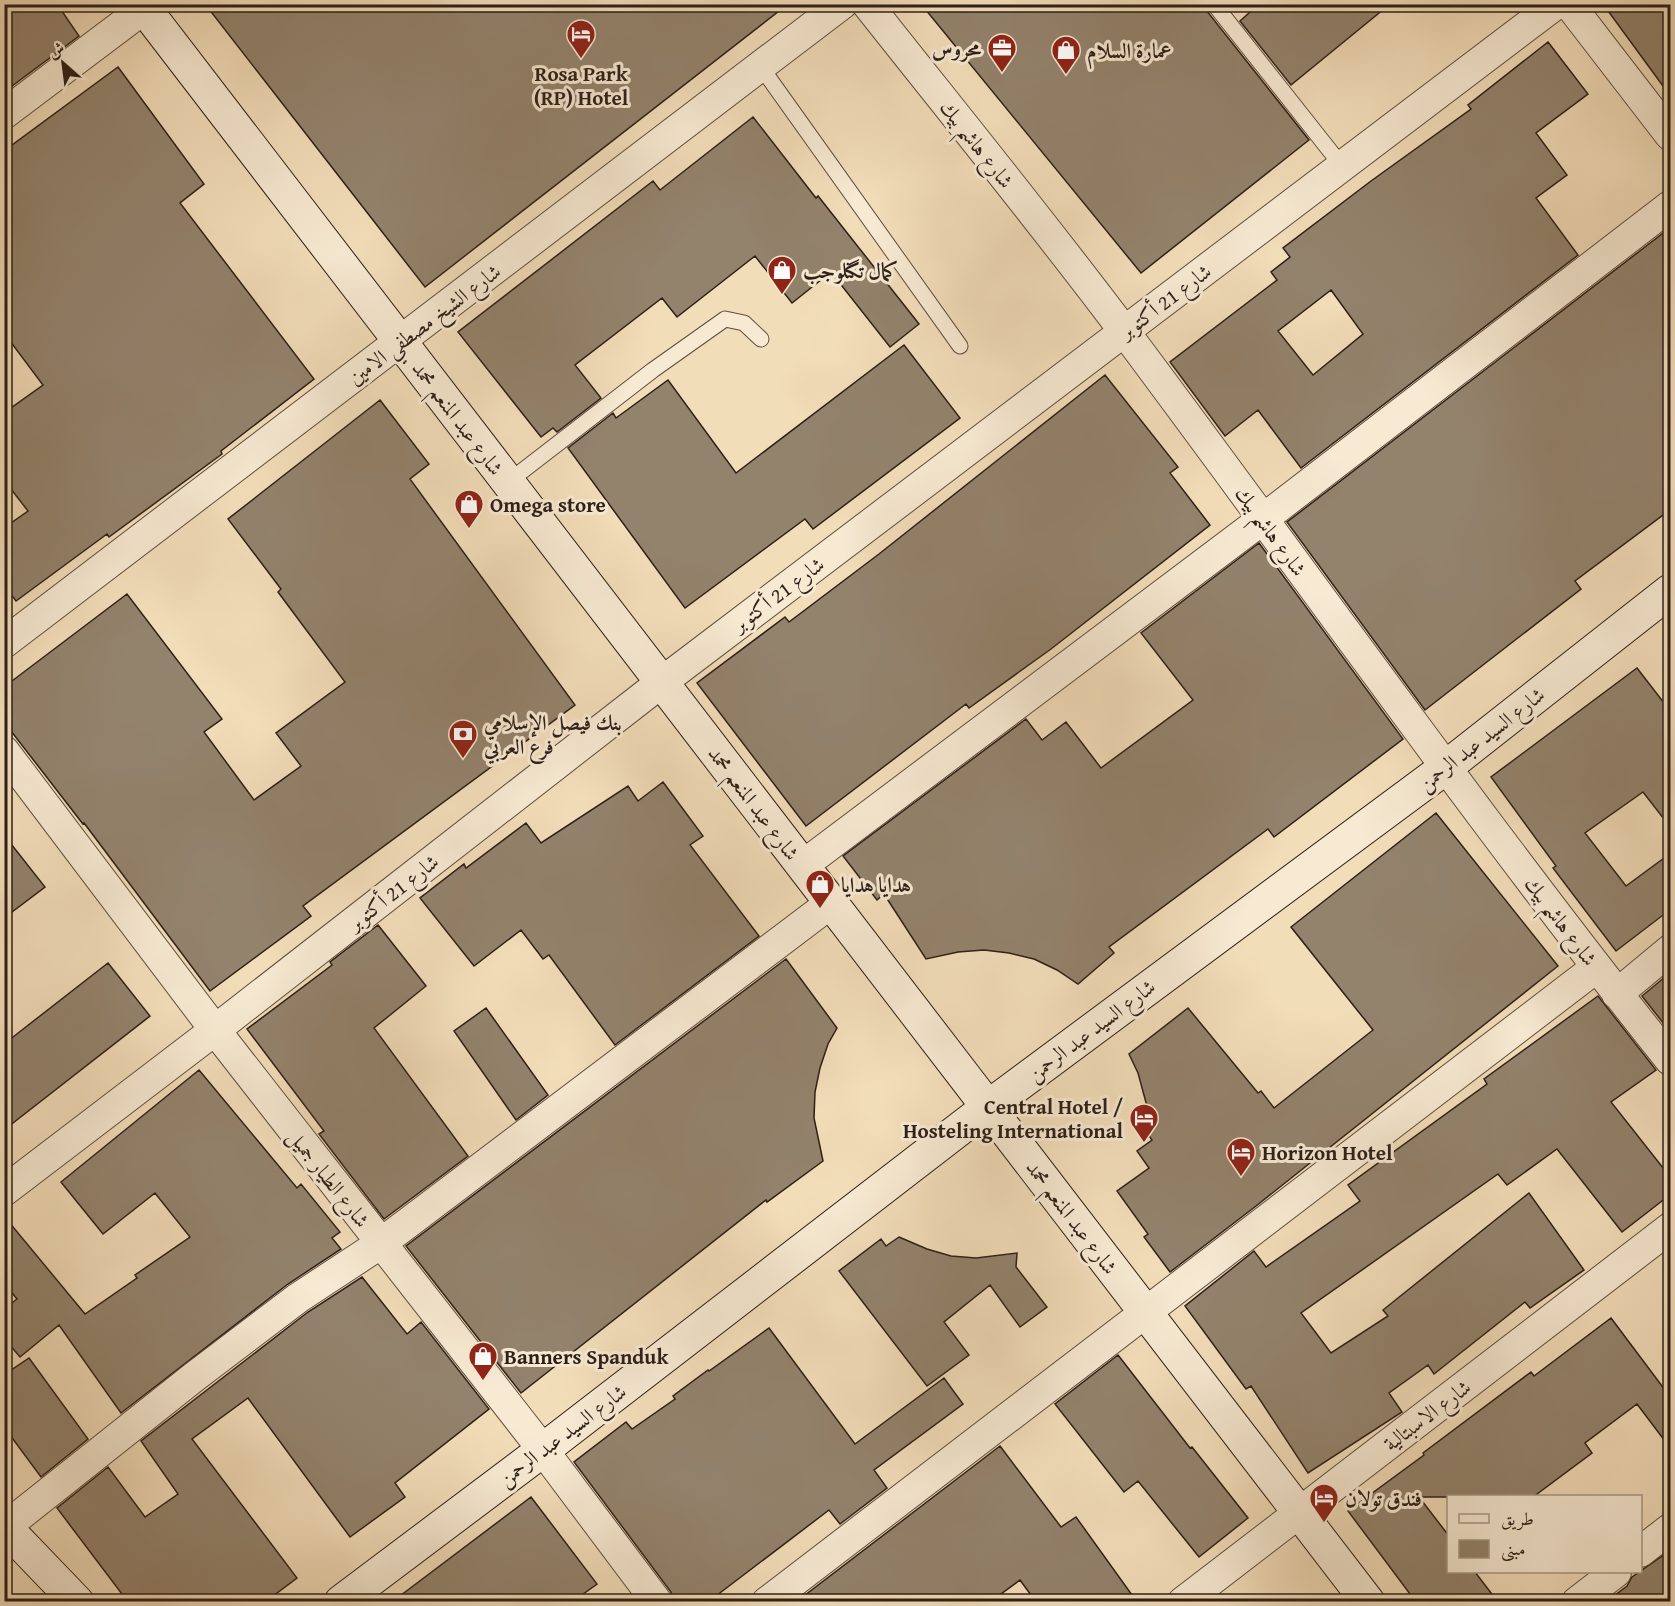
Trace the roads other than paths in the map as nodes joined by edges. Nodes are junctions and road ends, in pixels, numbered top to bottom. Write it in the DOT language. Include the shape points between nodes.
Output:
graph roads {
  1 [pos="842,4"];
  2 [pos="867,4"];
  3 [pos="1214,4"];
  4 [pos="1556,4"];
  5 [pos="1569,4"];
  6 [pos="145,6"];
  7 [pos="761,67"];
  8 [pos="4,114"];
  9 [pos="1671,135"];
  10 [pos="1342,166"];
  11 [pos="1671,206"];
  12 [pos="1124,331"];
  13 [pos="761,339"];
  14 [pos="400,342"];
  15 [pos="960,346"];
  16 [pos="508,482"];
  17 [pos="1263,519"];
  18 [pos="1671,591"];
  19 [pos="4,643"];
  20 [pos="662,682"];
  21 [pos="4,752"];
  22 [pos="1445,768"];
  23 [pos="802,866"];
  24 [pos="831,903"];
  25 [pos="1671,950"];
  26 [pos="1597,967"];
  27 [pos="1617,994"];
  28 [pos="215,1030"];
  29 [pos="1671,1060"];
  30 [pos="988,1107"];
  31 [pos="4,1191"];
  32 [pos="1671,1228"];
  33 [pos="380,1244"];
  34 [pos="1145,1311"];
  35 [pos="543,1450"];
  36 [pos="1299,1512"];
  37 [pos="5,1527"];
  38 [pos="1671,1530"];
  39 [pos="1642,1551"];
  40 [pos="1615,1573"];
  41 [pos="77,1602"];
  42 [pos="341,1602"];
  43 [pos="657,1602"];
  44 [pos="767,1602"];
  45 [pos="1183,1602"];
  46 [pos="1368,1602"];
  47 [pos="1577,1602"];
  1 -- 7 [label="street, شارع الشيخ مصطفي الامين"];
  2 -- 12 [label="street, شارع هاشم بيك"];
  3 -- 10 [label="lane"];
  4 -- 10 [label="street, شارع 21 أكتوبر"];
  5 -- 9 [label="street"];
  6 -- 8 [label="street"];
  6 -- 14 [label="street, شارع عبد المنعم محمد"];
  7 -- 14 [label="street, شارع الشيخ مصطفي الامين"];
  7 -- 15 [label="lane"];
  10 -- 12 [label="street, شارع 21 أكتوبر"];
  11 -- 17 [label="street"];
  12 -- 17 [label="street, شارع هاشم بيك"];
  12 -- 20 [label="street, شارع 21 أكتوبر"];
  13 -- 16 [label="lane" via="744,323 725,320"];
  14 -- 16 [label="street, شارع عبد المنعم محمد"];
  14 -- 19 [label="street, شارع الشيخ مصطفي الامين"];
  16 -- 20 [label="street, شارع عبد المنعم محمد"];
  17 -- 22 [label="street, شارع هاشم بيك"];
  17 -- 23 [label="street"];
  18 -- 22 [label="street, شارع السيد عبد الرحمن"];
  20 -- 23 [label="street, شارع عبد المنعم محمد"];
  20 -- 28 [label="street, شارع 21 أكتوبر"];
  21 -- 28 [label="street, شارع الطيار جميل"];
  22 -- 26 [label="street, شارع هاشم بيك"];
  22 -- 30 [label="street, شارع السيد عبد الرحمن"];
  23 -- 24 [label="street, شارع عبد المنعم محمد"];
  24 -- 30 [label="street, شارع عبد المنعم محمد"];
  24 -- 33 [label="street"];
  25 -- 27 [label="street"];
  26 -- 27 [label="street, شارع هاشم بيك"];
  26 -- 34 [label="street"];
  27 -- 29 [label="street, شارع هاشم بيك"];
  28 -- 31 [label="street, شارع 21 أكتوبر"];
  28 -- 33 [label="street, شارع الطيار جميل"];
  30 -- 34 [label="street, شارع عبد المنعم محمد"];
  30 -- 35 [label="street, شارع السيد عبد الرحمن"];
  32 -- 36 [label="street, شارع الاسبتالية"];
  33 -- 35 [label="street, شارع الطيار جميل"];
  33 -- 37 [label="street" via="298,1298"];
  34 -- 36 [label="street, شارع عبد المنعم محمد"];
  34 -- 44 [label="street"];
  35 -- 42 [label="street, شارع السيد عبد الرحمن"];
  35 -- 43 [label="street, شارع الطيار جميل"];
  36 -- 45 [label="street, شارع الاسبتالية"];
  36 -- 46 [label="street, شارع عبد المنعم محمد"];
  37 -- 41 [label="street"];
  38 -- 39 [label="street"];
  40 -- 47 [label="street"];
}
